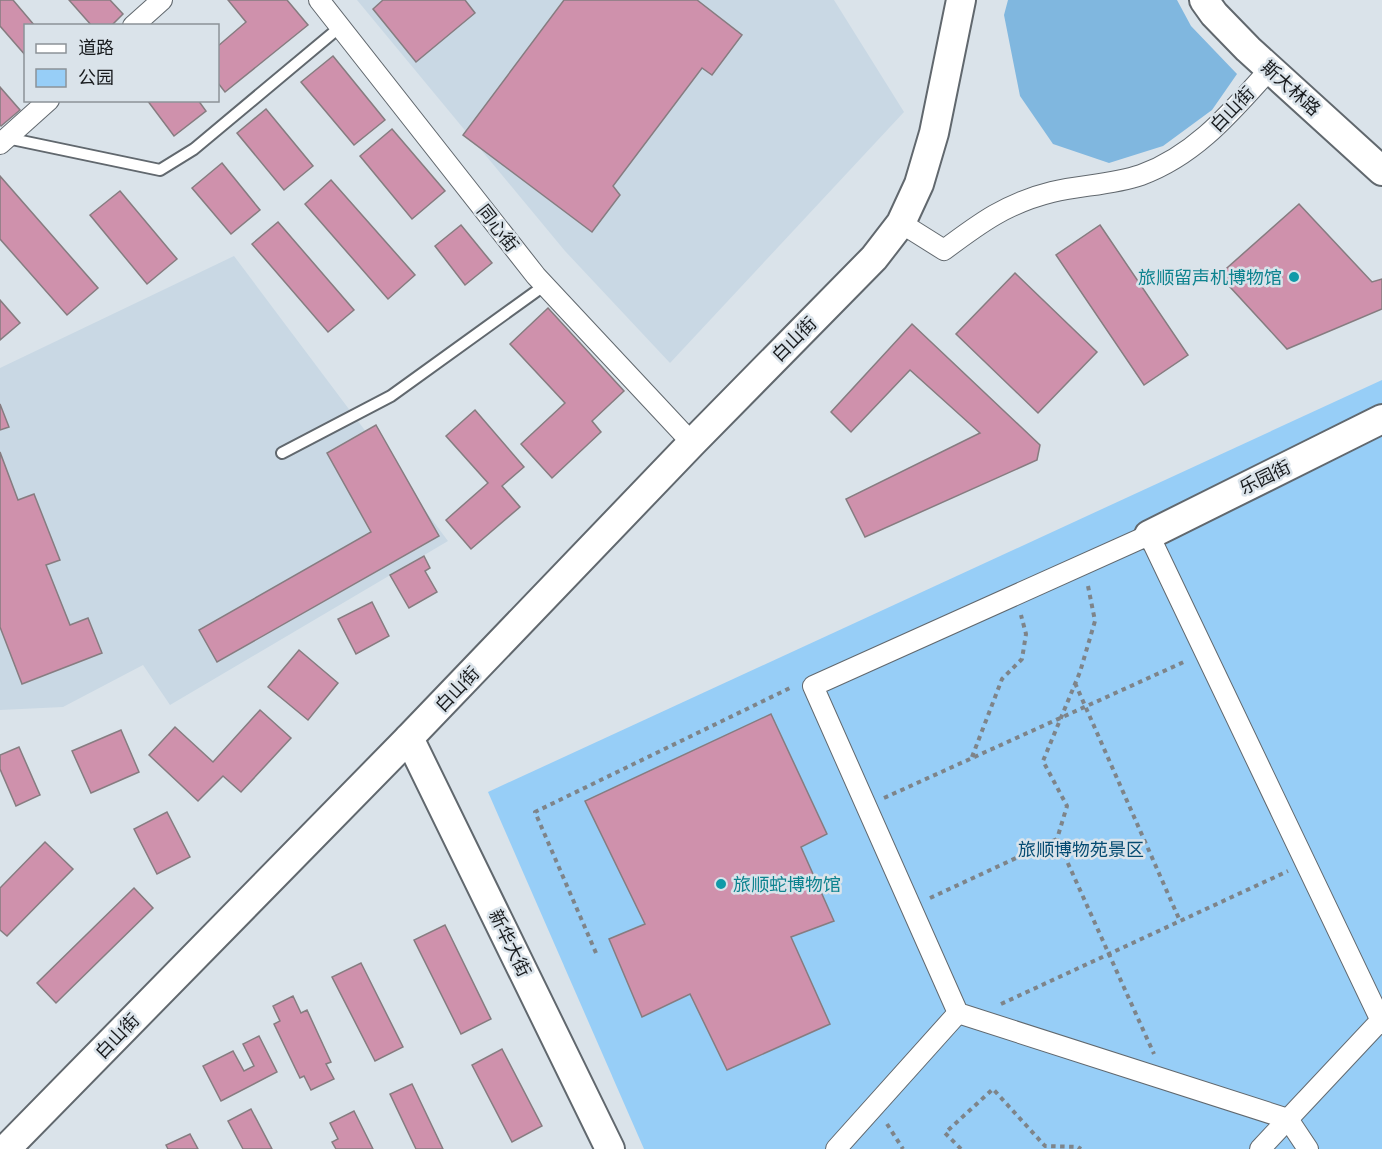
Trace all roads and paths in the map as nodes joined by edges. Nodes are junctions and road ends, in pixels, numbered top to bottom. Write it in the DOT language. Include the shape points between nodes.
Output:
graph roads {
  1 [pos="162,0"];
  2 [pos="319,0"];
  3 [pos="1204,0"];
  4 [pos="959,1"];
  5 [pos="135,24"];
  6 [pos="340,27"];
  7 [pos="1270,69"];
  8 [pos="47,102"];
  9 [pos="4,141"];
  10 [pos="1382,171"];
  11 [pos="901,222"];
  12 [pos="545,285"];
  13 [pos="1382,419"];
  14 [pos="692,443"];
  15 [pos="282,453"];
  16 [pos="1149,535"];
  17 [pos="1084,564"];
  18 [pos="1015,595"];
  19 [pos="1206,652"];
  20 [pos="1075,683"];
  21 [pos="813,686"];
  22 [pos="1086,706"];
  23 [pos="1060,718"];
  24 [pos="409,738"];
  25 [pos="971,758"];
  26 [pos="866,806"];
  27 [pos="1058,838"];
  28 [pos="1305,863"];
  29 [pos="911,907"];
  30 [pos="1180,921"];
  31 [pos="596,953"];
  32 [pos="1110,954"];
  33 [pos="965,1016"];
  34 [pos="1381,1021"];
  35 [pos="1165,1079"];
  36 [pos="875,1105"];
  37 [pos="1288,1119"];
  38 [pos="6,1149"];
  39 [pos="610,1149"];
  40 [pos="836,1149"];
  41 [pos="903,1149"];
  42 [pos="962,1149"];
  43 [pos="1081,1149"];
  44 [pos="1260,1149"];
  45 [pos="1308,1149"];
  1 -- 5 [label="street"];
  2 -- 6 [label="street, 同心街"];
  3 -- 7 [label="street, 斯大林路"];
  4 -- 11 [label="street, 白山街" via="934,133 919,184"];
  6 -- 9 [label="lane" via="194,149 160,170"];
  6 -- 12 [label="street, 同心街"];
  7 -- 10 [label="street, 斯大林路"];
  7 -- 11 [label="street, 白山街" via="1223,122 1190,150 1142,175 1016,203 982,220 944,250"];
  8 -- 9 [label="street"];
  11 -- 14 [label="street, 白山街" via="874,258"];
  12 -- 14 [label="street, 同心街"];
  12 -- 15 [label="lane" via="391,396"];
  13 -- 16 [label="street, 乐园街"];
  14 -- 24 [label="street, 白山街"];
  16 -- 17 [label="street"];
  16 -- 19 [label="street"];
  17 -- 18 [label="street"];
  17 -- 20 [label="path" via="1095,621"];
  18 -- 21 [label="street"];
  18 -- 25 [label="path" via="1026,634 1023,658 1002,679"];
  19 -- 22 [label="path"];
  19 -- 28 [label="street"];
  20 -- 22 [label="path"];
  20 -- 23 [label="path"];
  21 -- 26 [label="street"];
  21 -- 31 [label="path" via="798,685 535,812"];
  22 -- 23 [label="path"];
  22 -- 30 [label="path"];
  23 -- 25 [label="path"];
  23 -- 27 [label="path" via="1042,761 1066,806"];
  24 -- 38 [label="street, 白山街"];
  24 -- 39 [label="street, 新华大街"];
  25 -- 26 [label="path"];
  26 -- 29 [label="street"];
  27 -- 29 [label="path"];
  27 -- 32 [label="path"];
  28 -- 30 [label="path"];
  28 -- 34 [label="street"];
  29 -- 33 [label="street"];
  30 -- 32 [label="path"];
  32 -- 33 [label="path"];
  32 -- 35 [label="path"];
  33 -- 35 [label="street"];
  33 -- 36 [label="street"];
  34 -- 37 [label="street"];
  35 -- 37 [label="street"];
  36 -- 40 [label="street"];
  36 -- 41 [label="path"];
  37 -- 44 [label="street"];
  37 -- 45 [label="street"];
  42 -- 43 [label="path" via="945,1133 993,1089 1046,1146"];
}
